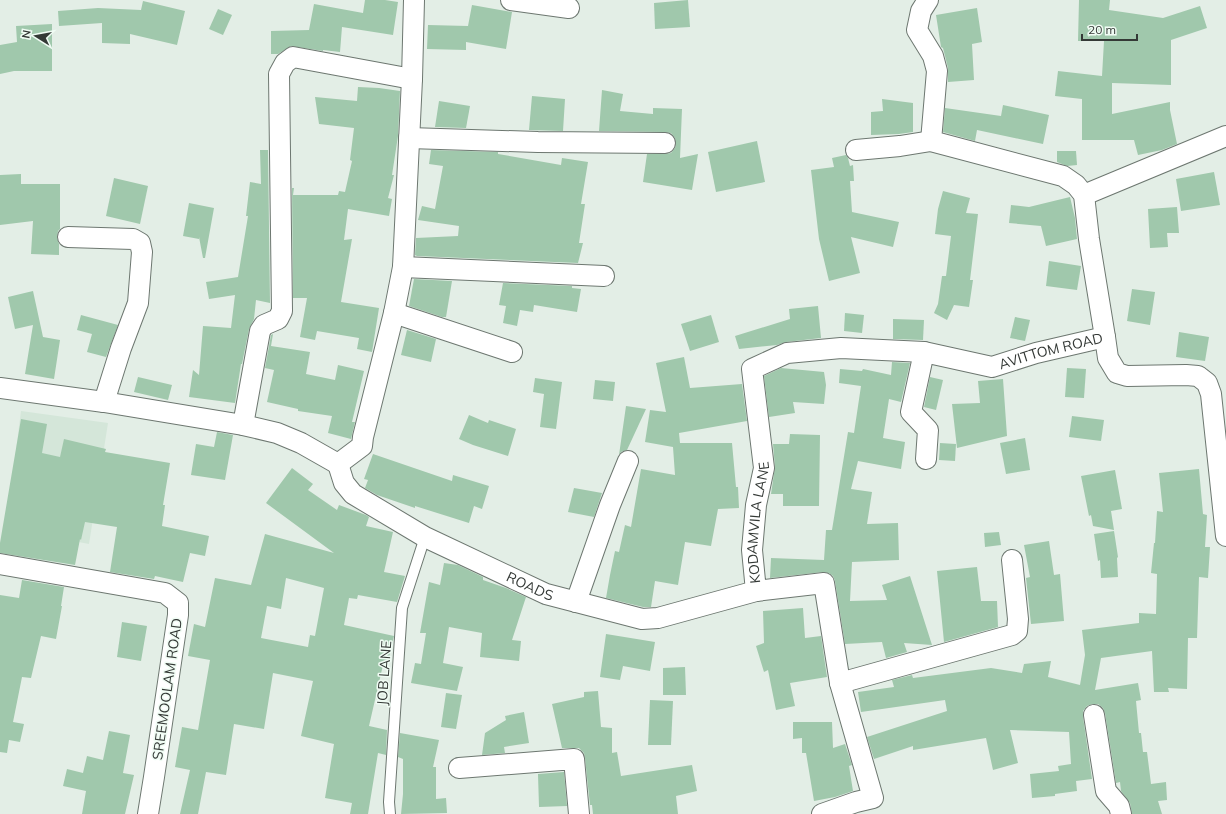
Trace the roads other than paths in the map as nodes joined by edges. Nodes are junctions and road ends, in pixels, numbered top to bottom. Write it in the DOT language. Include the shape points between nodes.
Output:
graph roads {
  1 [pos="414,0"];
  2 [pos="511,0"];
  3 [pos="928,0"];
  4 [pos="569,8"];
  5 [pos="412,78"];
  6 [pos="1226,136"];
  7 [pos="410,138"];
  8 [pos="931,141"];
  9 [pos="665,143"];
  10 [pos="856,150"];
  11 [pos="1084,195"];
  12 [pos="68,237"];
  13 [pos="403,267"];
  14 [pos="604,276"];
  15 [pos="394,313"];
  16 [pos="1105,337"];
  17 [pos="512,352"];
  18 [pos="924,352"];
  19 [pos="0,388"];
  20 [pos="104,402"];
  21 [pos="243,425"];
  22 [pos="926,458"];
  23 [pos="628,461"];
  24 [pos="338,464"];
  25 [pos="1226,536"];
  26 [pos="425,537"];
  27 [pos="1012,560"];
  28 [pos="0,564"];
  29 [pos="756,591"];
  30 [pos="576,602"];
  31 [pos="840,683"];
  32 [pos="1094,715"];
  33 [pos="459,768"];
  34 [pos="148,814"];
  35 [pos="390,814"];
  36 [pos="579,814"];
  37 [pos="822,814"];
  38 [pos="1121,814"];
  1 -- 5 [label="street"];
  2 -- 4 [label="street"];
  3 -- 8 [label="street" via="921,11 917,30 933,56 937,71"];
  5 -- 7 [label="street"];
  5 -- 21 [label="street" via="293,57 285,63 279,74 282,311 278,319 264,324 260,331"];
  6 -- 11 [label="street"];
  7 -- 9 [label="street"];
  7 -- 13 [label="street"];
  8 -- 10 [label="street"];
  8 -- 11 [label="street" via="1063,176"];
  11 -- 16 [label="street"];
  12 -- 20 [label="street" via="133,239 140,243 142,252 138,303"];
  13 -- 14 [label="street"];
  13 -- 15 [label="street"];
  15 -- 17 [label="street"];
  15 -- 24 [label="street" via="362,446"];
  16 -- 18 [label="street, AVITTOM ROAD" via="1036,353 992,367"];
  16 -- 25 [label="street, AVITTOM ROAD" via="1108,358 1117,373 1127,376 1198,376 1207,383 1211,394"];
  18 -- 22 [label="street" via="911,412 928,430"];
  18 -- 29 [label="street, KODAMVILA LANE" via="841,348 787,353 752,369 764,468 756,504 752,550"];
  19 -- 20 [label="street"];
  20 -- 21 [label="street"];
  21 -- 24 [label="street" via="277,433"];
  23 -- 30 [label="street"];
  24 -- 26 [label="street, ROADS" via="344,483 352,494"];
  26 -- 30 [label="street, ROADS" via="546,594"];
  26 -- 35 [label="lane, JOB LANE" via="402,608"];
  27 -- 31 [label="street" via="1018,619 1016,631 1012,635"];
  28 -- 34 [label="street, SREEMOOLAM ROAD" via="165,593 178,602"];
  29 -- 30 [label="street, ROADS" via="658,618 642,619"];
  29 -- 31 [label="street, KODAMVILA LANE" via="824,583"];
  31 -- 37 [label="street, KODAMVILA LANE" via="873,798"];
  32 -- 38 [label="street" via="1106,791 1119,806"];
  33 -- 36 [label="street" via="574,759"];
}
